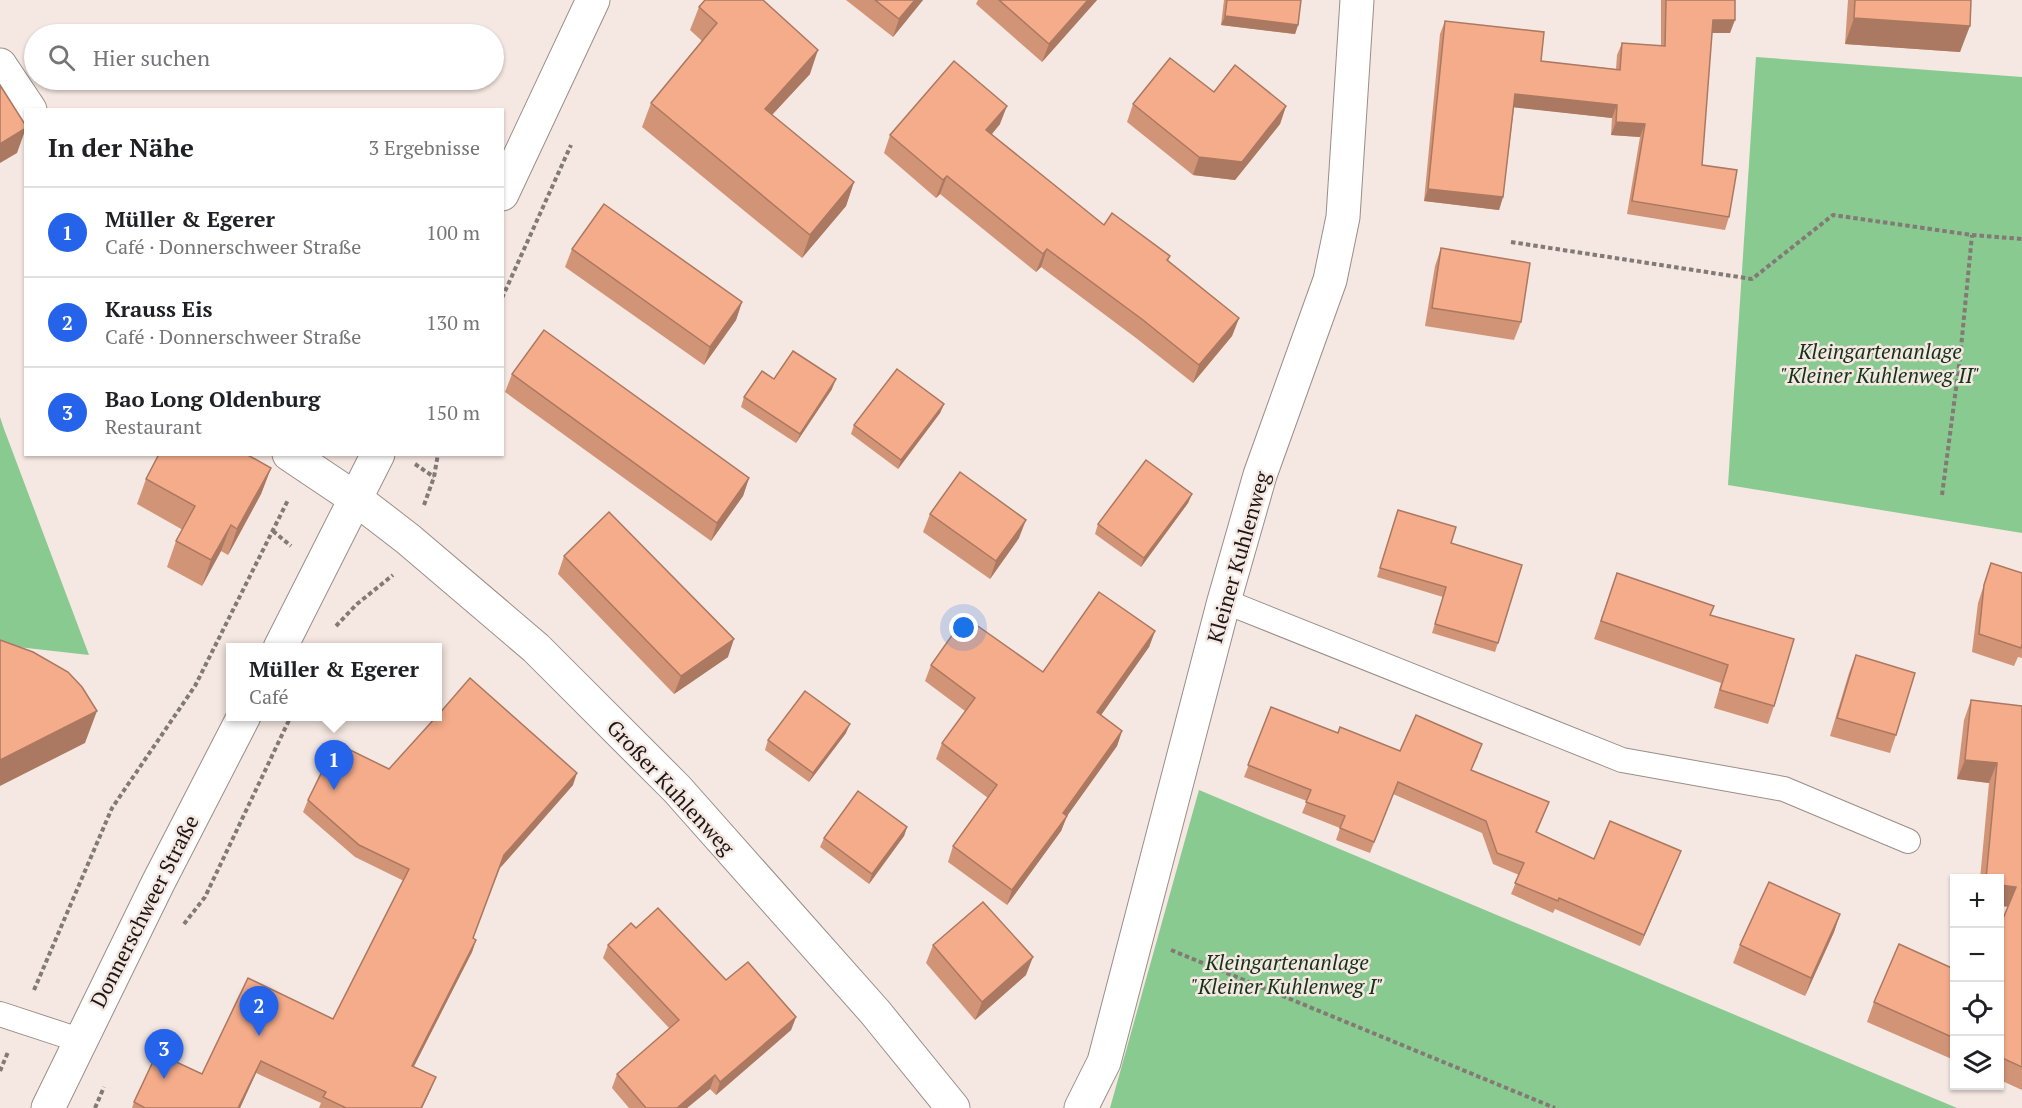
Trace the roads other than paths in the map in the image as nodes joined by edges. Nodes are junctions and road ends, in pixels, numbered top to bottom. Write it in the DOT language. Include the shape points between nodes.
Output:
graph roads {
  1 [pos="592,0"];
  2 [pos="1357,0"];
  3 [pos="0,65"];
  4 [pos="29,108"];
  5 [pos="504,190"];
  6 [pos="377,456"];
  7 [pos="297,460"];
  8 [pos="356,499"];
  9 [pos="1224,601"];
  10 [pos="283,643"];
  11 [pos="242,721"];
  12 [pos="1908,841"];
  13 [pos="10,1017"];
  14 [pos="80,1040"];
  15 [pos="48,1108"];
  16 [pos="953,1108"];
  17 [pos="1082,1108"];
  1 -- 5 [label="street"];
  2 -- 9 [label="street, Kleiner Kuhlenweg" via="1343,217 1330,280 1260,475"];
  3 -- 4 [label="street"];
  6 -- 8 [label="street"];
  7 -- 8 [label="street, Großer Kuhlenweg"];
  8 -- 10 [label="street"];
  8 -- 16 [label="street, Großer Kuhlenweg" via="536,648 677,789 875,1012"];
  9 -- 12 [label="lane" via="1622,760 1784,789"];
  9 -- 17 [label="street, Kleiner Kuhlenweg" via="1104,1062"];
  11 -- 14 [label="street, Donnerschweer Straße"];
  13 -- 14 [label="lane"];
  14 -- 15 [label="street, Donnerschweer Straße"];
}
